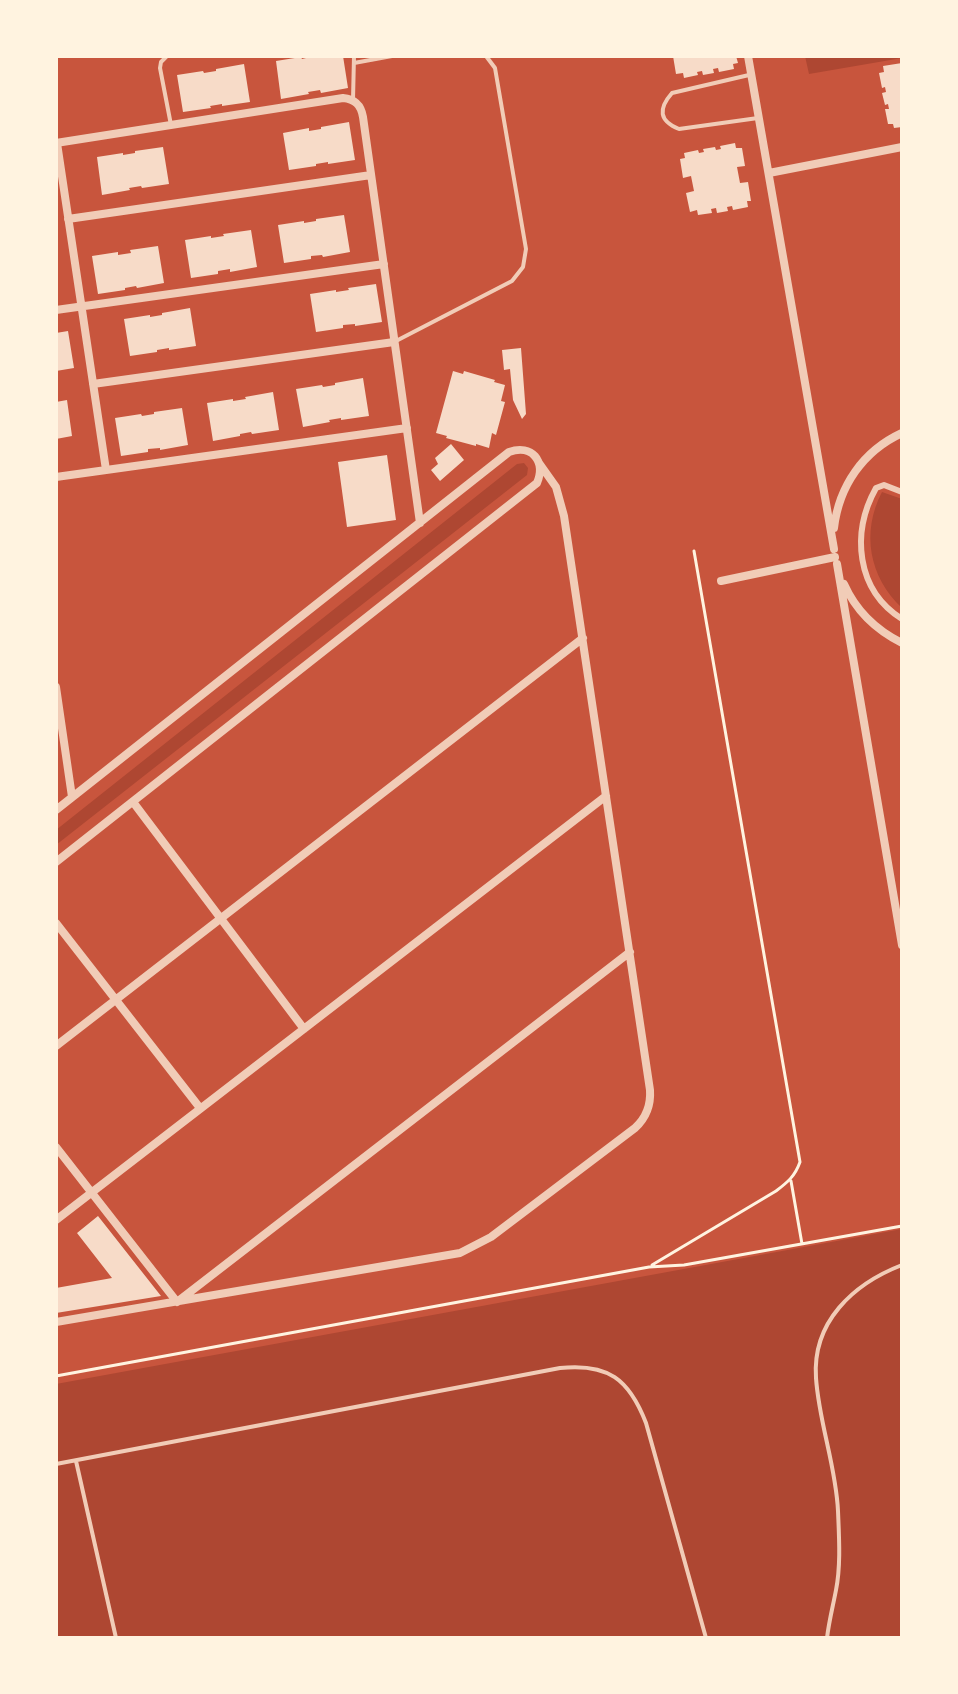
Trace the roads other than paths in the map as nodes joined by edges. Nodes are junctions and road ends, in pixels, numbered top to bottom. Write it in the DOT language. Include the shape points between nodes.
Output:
graph roads {
  1 [pos="167,56"];
  2 [pos="354,56"];
  3 [pos="392,56"];
  4 [pos="486,56"];
  5 [pos="748,56"];
  6 [pos="354,63"];
  7 [pos="752,75"];
  8 [pos="353,100"];
  9 [pos="759,118"];
  10 [pos="171,125"];
  11 [pos="56,143"];
  12 [pos="902,147"];
  13 [pos="769,173"];
  14 [pos="371,175"];
  15 [pos="68,219"];
  16 [pos="384,264"];
  17 [pos="81,307"];
  18 [pos="56,310"];
  19 [pos="394,342"];
  20 [pos="93,384"];
  21 [pos="407,428"];
  22 [pos="902,433"];
  23 [pos="539,463"];
  24 [pos="106,470"];
  25 [pos="56,477"];
  26 [pos="902,492"];
  27 [pos="420,523"];
  28 [pos="835,557"];
  29 [pos="721,581"];
  30 [pos="902,619"];
  31 [pos="583,638"];
  32 [pos="902,643"];
  33 [pos="56,687"];
  34 [pos="59,727"];
  35 [pos="606,796"];
  36 [pos="72,797"];
  37 [pos="133,802"];
  38 [pos="56,810"];
  39 [pos="56,862"];
  40 [pos="221,918"];
  41 [pos="56,923"];
  42 [pos="902,945"];
  43 [pos="630,952"];
  44 [pos="116,1000"];
  45 [pos="304,1029"];
  46 [pos="56,1046"];
  47 [pos="200,1108"];
  48 [pos="56,1147"];
  49 [pos="91,1193"];
  50 [pos="56,1220"];
  51 [pos="902,1265"];
  52 [pos="177,1302"];
  53 [pos="56,1322"];
  54 [pos="76,1461"];
  55 [pos="56,1464"];
  56 [pos="116,1638"];
  57 [pos="706,1638"];
  58 [pos="827,1638"];
  1 -- 10 [label="lane" via="160,68"];
  2 -- 6 [label="lane"];
  3 -- 6 [label="lane"];
  4 -- 19 [label="lane" via="495,68 526,249 523,267 512,281"];
  5 -- 7 [label="street"];
  6 -- 8 [label="lane"];
  7 -- 9 [label="street"];
  7 -- 9 [label="lane" via="672,93 663,117 679,129"];
  8 -- 10 [label="street"];
  8 -- 14 [label="street" via="361,107"];
  9 -- 13 [label="street"];
  10 -- 11 [label="street"];
  11 -- 15 [label="street"];
  12 -- 13 [label="street"];
  13 -- 28 [label="street"];
  14 -- 15 [label="street"];
  14 -- 16 [label="street"];
  15 -- 17 [label="street"];
  16 -- 17 [label="street"];
  16 -- 19 [label="street"];
  17 -- 18 [label="street"];
  17 -- 20 [label="street"];
  19 -- 20 [label="street"];
  19 -- 21 [label="street"];
  20 -- 24 [label="street"];
  21 -- 24 [label="street"];
  21 -- 27 [label="street"];
  22 -- 28 [label="street" via="868,455 848,482 836,514"];
  23 -- 27 [label="street" via="530,452 509,452"];
  23 -- 31 [label="street" via="561,502"];
  23 -- 37 [label="street" via="537,483"];
  24 -- 25 [label="street"];
  26 -- 30 [label="street" via="884,485 876,488 860,535 868,579"];
  27 -- 36 [label="street"];
  28 -- 29 [label="street"];
  28 -- 32 [label="street" via="857,608"];
  28 -- 42 [label="street"];
  31 -- 35 [label="street"];
  31 -- 40 [label="street"];
  33 -- 34 [label="street"];
  34 -- 36 [label="street"];
  35 -- 43 [label="street"];
  35 -- 45 [label="street"];
  36 -- 38 [label="street"];
  37 -- 39 [label="street"];
  37 -- 40 [label="street"];
  40 -- 44 [label="street"];
  40 -- 45 [label="street"];
  41 -- 44 [label="street"];
  43 -- 52 [label="street"];
  43 -- 52 [label="street" via="651,1097 635,1128 491,1237 460,1253"];
  44 -- 46 [label="street"];
  44 -- 47 [label="street"];
  45 -- 47 [label="street"];
  47 -- 49 [label="street"];
  48 -- 49 [label="street"];
  49 -- 50 [label="street"];
  49 -- 52 [label="street"];
  51 -- 58 [label="lane" via="842,1302 818,1351 816,1379 836,1480 839,1537"];
  52 -- 53 [label="street"];
  54 -- 55 [label="lane"];
  54 -- 56 [label="lane"];
  54 -- 57 [label="lane" via="560,1368 591,1367 616,1378 639,1404"];
}
